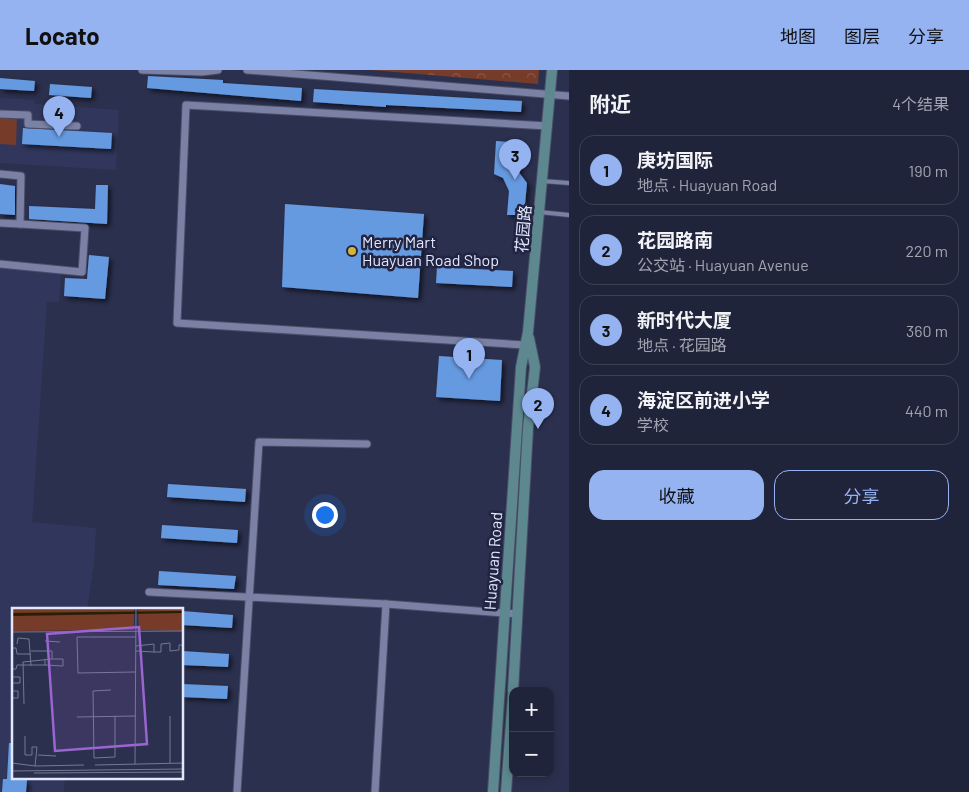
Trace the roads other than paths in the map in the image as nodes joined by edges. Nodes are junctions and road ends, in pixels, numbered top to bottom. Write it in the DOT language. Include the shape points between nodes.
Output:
graph roads {
  1 [pos="142,70"];
  2 [pos="218,70"];
  3 [pos="247,70"];
  4 [pos="552,70"];
  5 [pos="550,95"];
  6 [pos="569,96"];
  7 [pos="0,114"];
  8 [pos="77,126"];
  9 [pos="548,126"];
  10 [pos="0,174"];
  11 [pos="542,181"];
  12 [pos="569,183"];
  13 [pos="539,212"];
  14 [pos="569,215"];
  15 [pos="0,223"];
  16 [pos="20,224"];
  17 [pos="0,264"];
  18 [pos="528,332"];
  19 [pos="525,345"];
  20 [pos="368,444"];
  21 [pos="149,592"];
  22 [pos="248,597"];
  23 [pos="386,604"];
  24 [pos="505,613"];
  25 [pos="518,614"];
  26 [pos="500,682"];
  27 [pos="513,687"];
  28 [pos="510,732"];
  29 [pos="237,792"];
  30 [pos="375,792"];
  31 [pos="493,792"];
  32 [pos="506,792"];
  1 -- 2 [label="street"];
  3 -- 5 [label="street"];
  4 -- 5 [label="street, 花园路"];
  5 -- 6 [label="street"];
  5 -- 9 [label="street, 花园路"];
  7 -- 8 [label="street" via="28,115 28,124"];
  9 -- 11 [label="street, 花园路"];
  9 -- 19 [label="street" via="186,105 177,323"];
  10 -- 16 [label="street" via="21,176"];
  11 -- 12 [label="lane"];
  11 -- 13 [label="street, 花园路"];
  13 -- 14 [label="lane"];
  13 -- 18 [label="street, 花园路"];
  15 -- 16 [label="street"];
  16 -- 17 [label="street" via="85,228 82,272"];
  18 -- 19 [label="street, Huayuan Road"];
  18 -- 25 [label="street" via="535,367 528,428"];
  19 -- 24 [label="street, Huayuan Road"];
  20 -- 22 [label="street" via="258,442"];
  21 -- 22 [label="street"];
  22 -- 23 [label="street"];
  22 -- 29 [label="street"];
  23 -- 24 [label="street"];
  23 -- 30 [label="street"];
  24 -- 25 [label="street"];
  24 -- 26 [label="street, Huayuan Road"];
  25 -- 27 [label="street"];
  26 -- 27 [label="street"];
  26 -- 31 [label="street, Huayuan Road"];
  28 -- 32 [label="street"];
}
